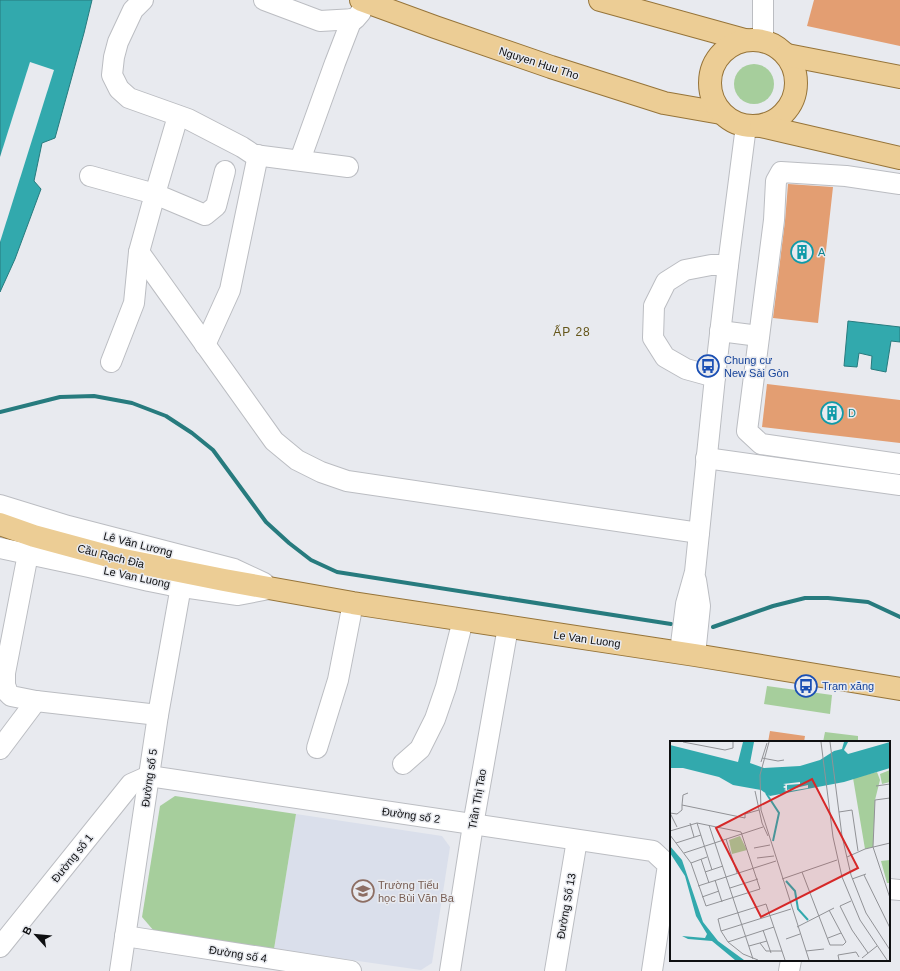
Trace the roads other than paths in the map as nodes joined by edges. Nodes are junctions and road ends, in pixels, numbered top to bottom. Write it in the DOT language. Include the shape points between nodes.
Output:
graph roads {
  1 [pos="143,0"];
  2 [pos="264,0"];
  3 [pos="600,0"];
  4 [pos="763,0"];
  5 [pos="361,7"];
  6 [pos="754,40"];
  7 [pos="787,55"];
  8 [pos="900,77"];
  9 [pos="721,112"];
  10 [pos="178,116"];
  11 [pos="754,126"];
  12 [pos="258,155"];
  13 [pos="900,158"];
  14 [pos="300,160"];
  15 [pos="348,167"];
  16 [pos="226,172"];
  17 [pos="90,176"];
  18 [pos="900,184"];
  19 [pos="155,194"];
  20 [pos="139,252"];
  21 [pos="728,265"];
  22 [pos="720,332"];
  23 [pos="759,336"];
  24 [pos="205,345"];
  25 [pos="111,362"];
  26 [pos="715,377"];
  27 [pos="706,458"];
  28 [pos="900,464"];
  29 [pos="900,485"];
  30 [pos="0,505"];
  31 [pos="0,524"];
  32 [pos="699,533"];
  33 [pos="0,548"];
  34 [pos="28,554"];
  35 [pos="224,580"];
  36 [pos="181,586"];
  37 [pos="275,588"];
  38 [pos="353,603"];
  39 [pos="463,620"];
  40 [pos="508,627"];
  41 [pos="688,653"];
  42 [pos="3,672"];
  43 [pos="900,689"];
  44 [pos="36,701"];
  45 [pos="158,715"];
  46 [pos="317,748"];
  47 [pos="0,749"];
  48 [pos="403,764"];
  49 [pos="149,776"];
  50 [pos="473,825"];
  51 [pos="577,840"];
  52 [pos="890,888"];
  53 [pos="900,890"];
  54 [pos="126,936"];
  55 [pos="0,947"];
  56 [pos="791,961"];
  57 [pos="120,971"];
  58 [pos="352,971"];
  59 [pos="450,971"];
  60 [pos="555,971"];
  61 [pos="652,971"];
  62 [pos="789,971"];
  1 -- 10 [label="street" via="133,10 118,42 112,75 119,89 130,98"];
  2 -- 5 [label="street" via="320,21"];
  3 -- 6 [label="main road"];
  4 -- 6 [label="street"];
  5 -- 9 [label="main road, Nguyen Huu Tho" via="434,27 664,103"];
  5 -- 14 [label="street" via="335,63"];
  6 -- 7 [label="main road" via="776,46"];
  6 -- 9 [label="main road" via="732,44 714,63 710,89 714,102"];
  7 -- 8 [label="main road"];
  7 -- 11 [label="main road" via="794,68 797,83 794,97 787,111 776,120"];
  9 -- 11 [label="main road" via="740,125"];
  10 -- 12 [label="street"];
  10 -- 19 [label="street"];
  11 -- 13 [label="main road"];
  11 -- 21 [label="street"];
  12 -- 14 [label="street"];
  12 -- 24 [label="street" via="230,290"];
  14 -- 15 [label="street"];
  16 -- 19 [label="street" via="216,206 206,215"];
  17 -- 19 [label="street"];
  18 -- 23 [label="street" via="846,176 781,172 776,181 774,220"];
  19 -- 20 [label="street"];
  20 -- 24 [label="street"];
  20 -- 25 [label="street" via="134,304"];
  21 -- 22 [label="street"];
  21 -- 26 [label="street" via="685,270 666,282 654,306 653,338 665,357 686,370"];
  22 -- 23 [label="street"];
  22 -- 26 [label="street"];
  23 -- 28 [label="street" via="747,431 761,444"];
  24 -- 32 [label="street" via="274,441 297,460 321,472 347,481"];
  26 -- 27 [label="street"];
  27 -- 29 [label="street"];
  27 -- 32 [label="street"];
  30 -- 37 [label="street, Lê Văn Lương" via="75,528 234,569"];
  31 -- 35 [label="main road, Cầu Rạch Đỉa" via="119,559"];
  32 -- 41 [label="street"];
  33 -- 34 [label="street, Le Van Luong"];
  34 -- 36 [label="street, Le Van Luong"];
  34 -- 42 [label="street"];
  35 -- 37 [label="main road, Le Van Luong"];
  36 -- 37 [label="street, Le Van Luong" via="238,595"];
  36 -- 45 [label="street, Đường số 5"];
  37 -- 38 [label="main road, Le Van Luong"];
  38 -- 39 [label="main road, Le Van Luong"];
  38 -- 46 [label="street" via="338,680"];
  39 -- 40 [label="main road, Le Van Luong"];
  39 -- 48 [label="street" via="435,719 420,749"];
  40 -- 41 [label="main road, Le Van Luong"];
  40 -- 50 [label="street, Trần Thị Tao"];
  41 -- 43 [label="main road, Le Van Luong"];
  42 -- 44 [label="street" via="5,685 11,696"];
  44 -- 45 [label="street"];
  44 -- 47 [label="street"];
  45 -- 49 [label="street, Đường số 5"];
  49 -- 50 [label="street, Đường số 2"];
  49 -- 54 [label="street, Đường số 5"];
  49 -- 55 [label="street, Đường số 1" via="131,784"];
  50 -- 51 [label="street, Đường số 2"];
  50 -- 59 [label="street, Trần Thị Tao"];
  51 -- 60 [label="street, Đường Số 13"];
  51 -- 61 [label="street, Đường số 2" via="653,852 668,865"];
  52 -- 53 [label="street"];
  54 -- 57 [label="street, Đường số 5"];
  54 -- 58 [label="street, Đường số 4"];
  56 -- 62 [label="street"];
}
